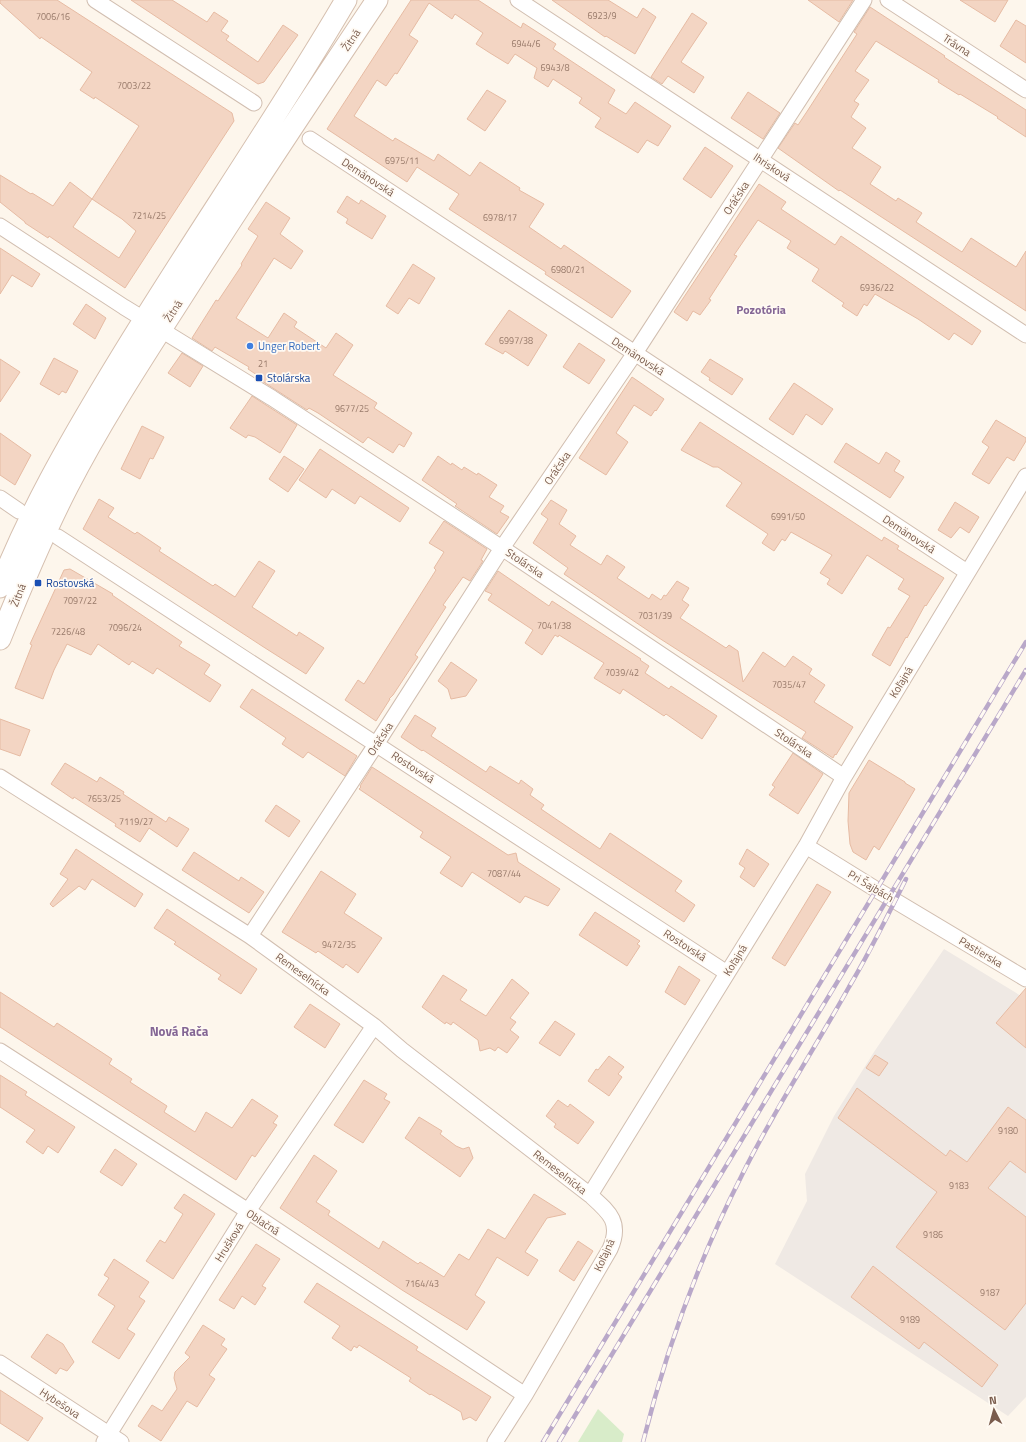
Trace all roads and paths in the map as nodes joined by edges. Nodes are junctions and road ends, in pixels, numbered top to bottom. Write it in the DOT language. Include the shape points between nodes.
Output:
graph roads {
  1 [pos="95,0"];
  2 [pos="346,0"];
  3 [pos="377,0"];
  4 [pos="518,0"];
  5 [pos="864,0"];
  6 [pos="888,0"];
  7 [pos="1026,90"];
  8 [pos="254,103"];
  9 [pos="310,139"];
  10 [pos="761,160"];
  11 [pos="0,226"];
  12 [pos="153,324"];
  13 [pos="1026,335"];
  14 [pos="635,353"];
  15 [pos="1026,476"];
  16 [pos="0,498"];
  17 [pos="19,510"];
  18 [pos="58,537"];
  19 [pos="502,548"];
  20 [pos="967,572"];
  21 [pos="0,587"];
  22 [pos="0,640"];
  23 [pos="377,743"];
  24 [pos="0,776"];
  25 [pos="844,777"];
  26 [pos="806,846"];
  27 [pos="937,926"];
  28 [pos="250,936"];
  29 [pos="727,973"];
  30 [pos="1026,979"];
  31 [pos="374,1026"];
  32 [pos="0,1051"];
  33 [pos="590,1195"];
  34 [pos="248,1211"];
  35 [pos="0,1363"];
  36 [pos="525,1395"];
  37 [pos="111,1439"];
  38 [pos="495,1442"];
  1 -- 8 [label="street"];
  2 -- 12 [label="main road, Žitná"];
  3 -- 12 [label="main road, Žitná" via="256,182"];
  4 -- 10 [label="street, Ihrisková"];
  5 -- 10 [label="street, Oráčska"];
  6 -- 7 [label="street, Trávna"];
  9 -- 14 [label="street, Demänovská"];
  10 -- 13 [label="street, Ihrisková"];
  10 -- 14 [label="street, Oráčska"];
  11 -- 12 [label="street, Stolárska"];
  12 -- 19 [label="street, Stolárska" via="272,398"];
  12 -- 21 [label="main road, Žitná" via="66,449 28,522"];
  12 -- 22 [label="main road, Žitná" via="69,485 32,562"];
  14 -- 19 [label="street, Oráčska"];
  14 -- 20 [label="street, Demänovská"];
  15 -- 20 [label="street, Koľajná"];
  16 -- 17 [label="street"];
  18 -- 23 [label="street, Rostovská"];
  19 -- 23 [label="street, Oráčska"];
  19 -- 25 [label="street, Stolárska"];
  20 -- 25 [label="street, Koľajná"];
  23 -- 28 [label="street, Oráčska"];
  23 -- 29 [label="street, Rostovská"];
  24 -- 28 [label="street, Remeselnícka"];
  25 -- 26 [label="street, Koľajná"];
  26 -- 27 [label="street, Pri Šajbách"];
  26 -- 29 [label="street, Koľajná"];
  27 -- 30 [label="street, Pastierska"];
  28 -- 31 [label="street, Remeselnícka"];
  29 -- 33 [label="street, Koľajná"];
  31 -- 33 [label="street, Remeselnícka"];
  31 -- 34 [label="street, Hrušková"];
  32 -- 34 [label="street, Oblačná"];
  33 -- 36 [label="street, Koľajná" via="609,1212 614,1229 612,1244"];
  34 -- 36 [label="street, Oblačná"];
  34 -- 37 [label="street, Hrušková"];
  35 -- 37 [label="street, Hybešova"];
  36 -- 38 [label="street, Koľajná"];
}
